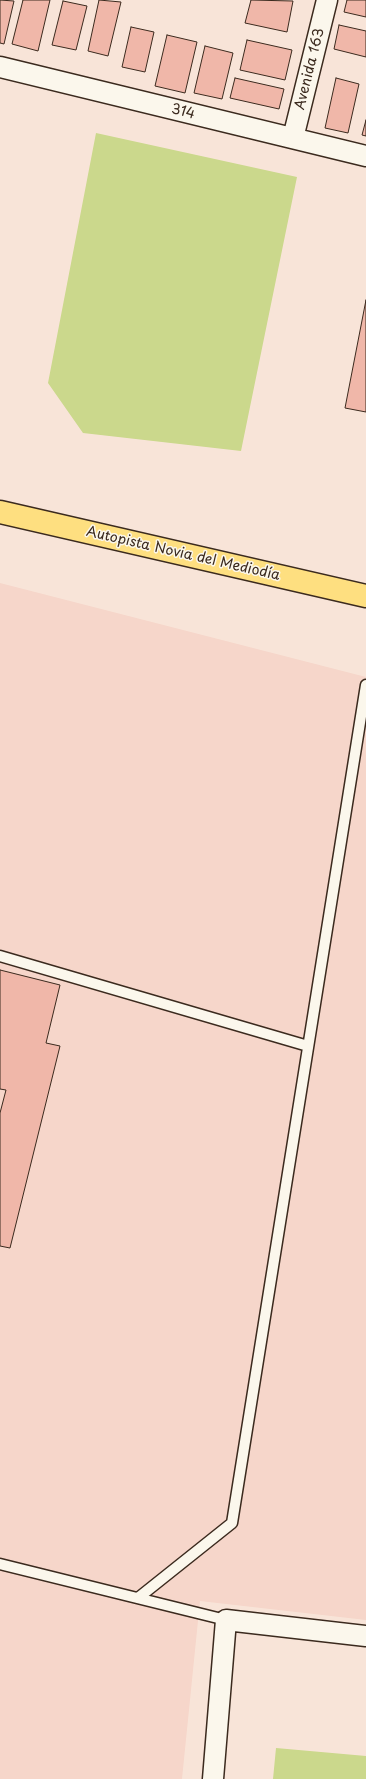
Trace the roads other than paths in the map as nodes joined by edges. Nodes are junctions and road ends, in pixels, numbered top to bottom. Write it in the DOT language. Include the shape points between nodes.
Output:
graph roads {
  1 [pos="327,0"];
  2 [pos="0,67"];
  3 [pos="293,138"];
  4 [pos="366,156"];
  5 [pos="0,512"];
  6 [pos="366,596"];
  7 [pos="366,685"];
  8 [pos="0,956"];
  9 [pos="308,1046"];
  10 [pos="0,1564"];
  11 [pos="138,1598"];
  12 [pos="226,1620"];
  13 [pos="366,1636"];
  14 [pos="213,1779"];
  1 -- 3 [label="street, Avenida 163"];
  2 -- 3 [label="street, 314"];
  3 -- 4 [label="street, 314"];
  5 -- 6 [label="highway, Autopista Novia del Mediodía"];
  7 -- 9 [label="lane"];
  8 -- 9 [label="lane"];
  9 -- 11 [label="lane" via="232,1523"];
  10 -- 11 [label="lane"];
  11 -- 12 [label="lane"];
  12 -- 13 [label="street"];
  12 -- 14 [label="street"];
}
